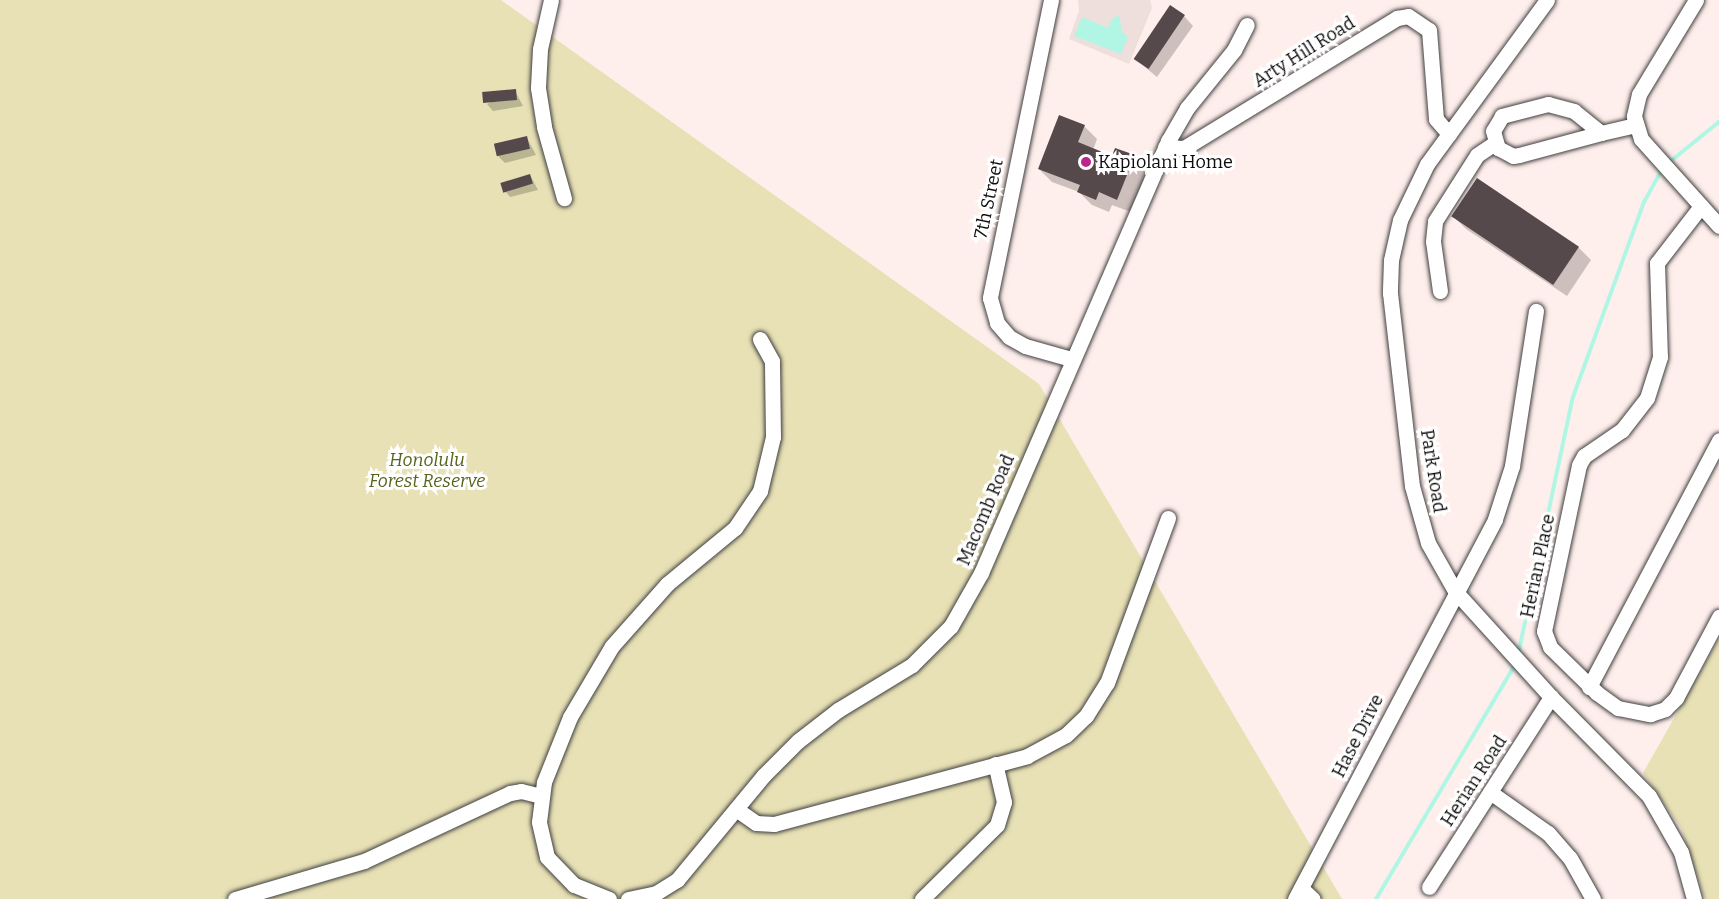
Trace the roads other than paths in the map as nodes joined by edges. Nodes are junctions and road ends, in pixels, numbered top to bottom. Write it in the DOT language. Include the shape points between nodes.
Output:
graph roads {
  1 [pos="551,0"];
  2 [pos="1051,0"];
  3 [pos="1547,0"];
  4 [pos="1696,0"];
  5 [pos="1246,26"];
  6 [pos="1635,125"];
  7 [pos="1449,134"];
  8 [pos="1602,134"];
  9 [pos="1495,143"];
  10 [pos="1165,147"];
  11 [pos="564,198"];
  12 [pos="1701,206"];
  13 [pos="1719,226"];
  14 [pos="1440,291"];
  15 [pos="1536,311"];
  16 [pos="760,339"];
  17 [pos="1071,359"];
  18 [pos="1719,440"];
  19 [pos="1168,518"];
  20 [pos="1455,591"];
  21 [pos="1719,617"];
  22 [pos="1589,687"];
  23 [pos="1551,697"];
  24 [pos="995,764"];
  25 [pos="1490,792"];
  26 [pos="541,796"];
  27 [pos="736,809"];
  28 [pos="1429,887"];
  29 [pos="1298,893"];
  30 [pos="644,898"];
  31 [pos="235,899"];
  32 [pos="609,899"];
  33 [pos="628,899"];
  34 [pos="922,899"];
  35 [pos="1313,899"];
  36 [pos="1593,899"];
  37 [pos="1694,899"];
  1 -- 11 [label="street" via="540,50 538,88 544,127"];
  2 -- 17 [label="street, 7th Street" via="990,298 997,323 1009,337 1025,346"];
  3 -- 7 [label="street, Park Road"];
  4 -- 6 [label="street" via="1638,94"];
  5 -- 10 [label="street, Macomb Road" via="1227,60 1187,108"];
  6 -- 8 [label="street"];
  6 -- 12 [label="street" via="1654,154"];
  7 -- 10 [label="street, Arty Hill Road" via="1436,119 1429,30 1408,16 1397,18 1184,148"];
  7 -- 20 [label="street, Park Road" via="1407,201 1394,240 1390,293 1416,506 1428,543"];
  8 -- 9 [label="street" via="1519,155 1508,154"];
  8 -- 9 [label="street" via="1565,106 1540,104 1502,116 1493,131"];
  9 -- 14 [label="street" via="1477,155 1435,221 1433,241"];
  10 -- 17 [label="street, Macomb Road"];
  12 -- 13 [label="street"];
  12 -- 22 [label="street, Herian Place" via="1657,263 1660,357 1647,398 1622,430 1584,456 1577,470 1544,632 1550,647"];
  15 -- 20 [label="street, Hase Drive" via="1508,484 1488,535"];
  16 -- 26 [label="street" via="771,355 773,402 772,451 760,490 735,528 668,584 612,646 570,717"];
  17 -- 27 [label="street, Macomb Road" via="977,582 951,626 912,665 838,710 798,741"];
  18 -- 22 [label="street"];
  19 -- 24 [label="street" via="1107,683 1094,706 1054,744"];
  20 -- 23 [label="street, Park Road"];
  20 -- 29 [label="street, Hase Drive"];
  21 -- 22 [label="street, Herian Place" via="1680,691 1665,709 1633,714"];
  23 -- 25 [label="street, Herian Road"];
  23 -- 37 [label="street, Park Road" via="1649,796 1681,852"];
  24 -- 27 [label="street" via="774,824 756,823"];
  24 -- 34 [label="street" via="1004,794 997,825"];
  25 -- 28 [label="street, Herian Road"];
  25 -- 36 [label="street" via="1554,839"];
  26 -- 31 [label="street" via="521,791 510,794 363,861"];
  26 -- 32 [label="street" via="540,834 551,862 574,885"];
  27 -- 30 [label="street, Macomb Road" via="677,880"];
  29 -- 35 [label="street"];
  30 -- 33 [label="street, Macomb Road"];
}
